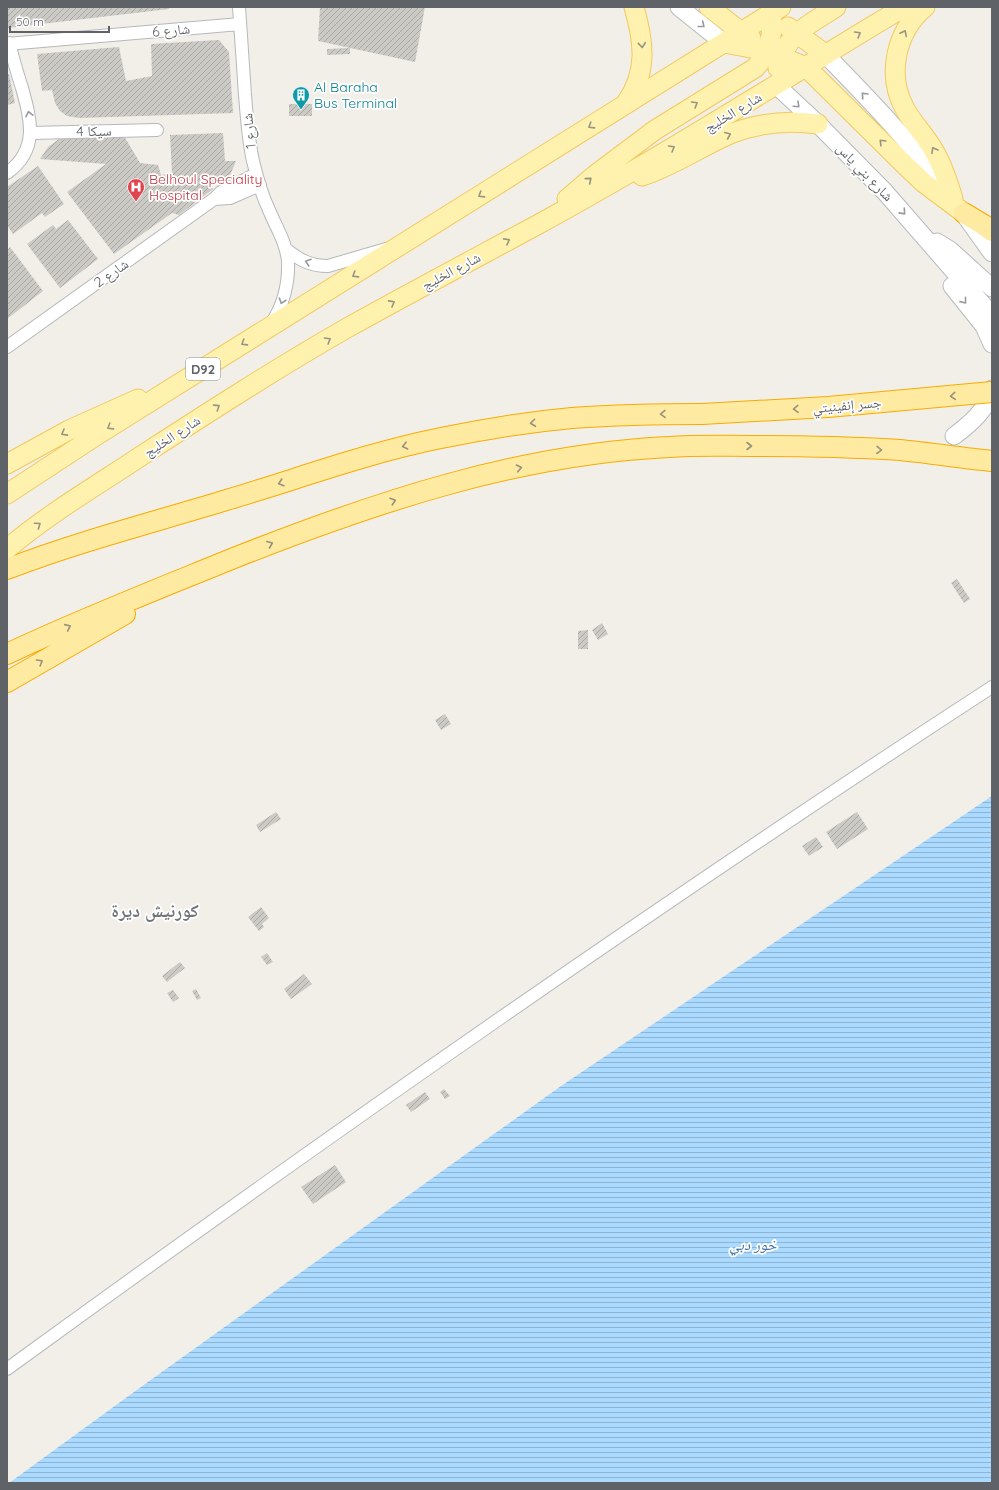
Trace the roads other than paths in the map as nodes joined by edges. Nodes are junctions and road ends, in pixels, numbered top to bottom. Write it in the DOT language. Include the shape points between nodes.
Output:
graph roads {
  1 [pos="239,7"];
  2 [pos="634,7"];
  3 [pos="679,7"];
  4 [pos="709,7"];
  5 [pos="836,7"];
  6 [pos="904,7"];
  7 [pos="926,7"];
  8 [pos="771,9"];
  9 [pos="240,24"];
  10 [pos="741,32"];
  11 [pos="796,33"];
  12 [pos="8,43"];
  13 [pos="724,43"];
  14 [pos="776,51"];
  15 [pos="824,54"];
  16 [pos="806,67"];
  17 [pos="755,68"];
  18 [pos="776,86"];
  19 [pos="624,105"];
  20 [pos="818,124"];
  21 [pos="157,130"];
  22 [pos="31,133"];
  23 [pos="7,173"];
  24 [pos="258,179"];
  25 [pos="602,189"];
  26 [pos="958,206"];
  27 [pos="539,224"];
  28 [pos="992,231"];
  29 [pos="921,233"];
  30 [pos="400,247"];
  31 [pos="286,249"];
  32 [pos="992,253"];
  33 [pos="992,288"];
  34 [pos="992,315"];
  35 [pos="268,329"];
  36 [pos="992,344"];
  37 [pos="7,347"];
  38 [pos="177,385"];
  39 [pos="992,391"];
  40 [pos="954,436"];
  41 [pos="992,461"];
  42 [pos="7,464"];
  43 [pos="7,494"];
  44 [pos="7,549"];
  45 [pos="234,558"];
  46 [pos="7,569"];
  47 [pos="7,654"];
  48 [pos="7,682"];
  49 [pos="992,687"];
  50 [pos="7,1369"];
  1 -- 9 [label="street, شارع 1"];
  2 -- 19 [label="main road, one-way" via="642,41 642,63 636,85"];
  3 -- 13 [label="main road, one-way"];
  4 -- 10 [label="main road"];
  5 -- 11 [label="main road"];
  15 -- 6 [label="main road, شارع الخليج, one-way"];
  26 -- 7 [label="main road, one-way" via="943,167 904,108 895,80 901,39 911,21"];
  8 -- 10 [label="main road"];
  8 -- 11 [label="main road"];
  8 -- 14 [label="main road"];
  9 -- 12 [label="street, شارع 6"];
  9 -- 24 [label="street, شارع 1" via="248,135"];
  10 -- 13 [label="main road"];
  10 -- 14 [label="main road"];
  11 -- 14 [label="main road"];
  11 -- 15 [label="main road"];
  22 -- 12 [label="street, one-way" via="29,114"];
  13 -- 14 [label="main road"];
  13 -- 17 [label="main road, شارع بني ياس"];
  13 -- 19 [label="main road"];
  14 -- 15 [label="main road"];
  14 -- 16 [label="main road"];
  14 -- 17 [label="main road"];
  14 -- 18 [label="main road"];
  15 -- 16 [label="main road, شارع الخليج"];
  26 -- 15 [label="main road, one-way" via="913,148"];
  16 -- 18 [label="main road, شارع الخليج"];
  26 -- 16 [label="main road, one-way" via="924,183"];
  17 -- 18 [label="main road, شارع بني ياس"];
  27 -- 17 [label="main road, one-way" via="595,175 643,139"];
  18 -- 20 [label="main road, شارع بني ياس, one-way"];
  25 -- 18 [label="main road, شارع الخليج, one-way"];
  19 -- 30 [label="main road, one-way"];
  25 -- 20 [label="main road, one-way" via="666,167 742,130 780,122"];
  20 -- 29 [label="main road, شارع بني ياس, one-way"];
  21 -- 22 [label="street, 4 سيكا"];
  22 -- 23 [label="street" via="25,152"];
  24 -- 31 [label="street, شارع 1"];
  24 -- 37 [label="street, شارع 2" via="230,198 214,200"];
  25 -- 27 [label="main road, شارع الخليج"];
  26 -- 28 [label="highway"];
  26 -- 32 [label="main road"];
  44 -- 27 [label="main road, شارع الخليج, one-way" via="54,513 276,370"];
  29 -- 33 [label="main road" via="950,250"];
  29 -- 34 [label="main road, شارع بني ياس"];
  29 -- 36 [label="main road, one-way" via="939,269 984,326"];
  30 -- 31 [label="street, one-way" via="371,252 328,266 305,262"];
  30 -- 35 [label="main road, D92, one-way"];
  31 -- 35 [label="street, شارع 1, one-way" via="288,273 284,297"];
  35 -- 38 [label="main road, D92, one-way"];
  38 -- 42 [label="main road, one-way" via="90,419"];
  38 -- 43 [label="main road, D92, one-way"];
  39 -- 40 [label="main road" via="982,410"];
  39 -- 46 [label="highway, جسر إنفينيتي, one-way, bridge" via="828,407 572,418 439,438 346,462 70,547"];
  45 -- 41 [label="highway, one-way" via="287,537 428,490 497,472 580,456 669,446 809,445 900,450"];
  47 -- 45 [label="highway, one-way"];
  48 -- 45 [label="highway, one-way" via="133,610"];
  49 -- 50 [label="street" via="620,936 237,1203"];
}
